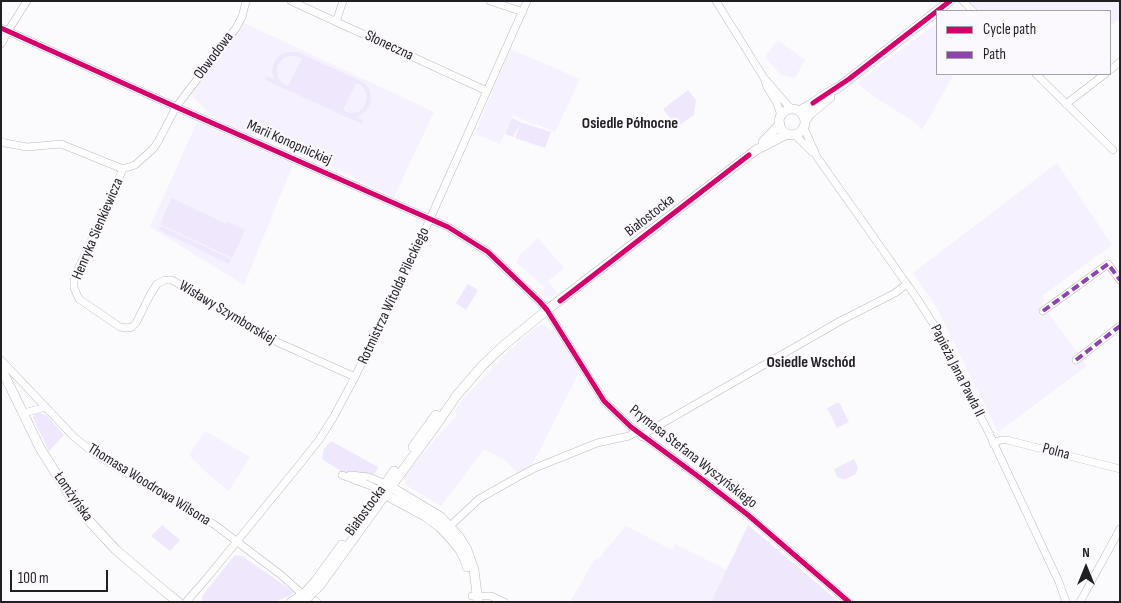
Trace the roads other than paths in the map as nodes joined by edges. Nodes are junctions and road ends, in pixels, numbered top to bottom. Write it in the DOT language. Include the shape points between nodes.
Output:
graph roads {
  1 [pos="27,1"];
  2 [pos="246,1"];
  3 [pos="291,1"];
  4 [pos="343,1"];
  5 [pos="490,1"];
  6 [pos="527,1"];
  7 [pos="716,1"];
  8 [pos="950,1"];
  9 [pos="963,1"];
  10 [pos="938,10"];
  11 [pos="972,10"];
  12 [pos="523,12"];
  13 [pos="936,12"];
  14 [pos="336,22"];
  15 [pos="4,30"];
  16 [pos="1,44"];
  17 [pos="1037,75"];
  18 [pos="1104,75"];
  19 [pos="764,78"];
  20 [pos="839,87"];
  21 [pos="487,91"];
  22 [pos="1066,104"];
  23 [pos="176,107"];
  24 [pos="795,110"];
  25 [pos="780,120"];
  26 [pos="804,125"];
  27 [pos="791,134"];
  28 [pos="1,140"];
  29 [pos="756,150"];
  30 [pos="1113,150"];
  31 [pos="817,157"];
  32 [pos="123,169"];
  33 [pos="430,219"];
  34 [pos="1120,280"];
  35 [pos="907,284"];
  36 [pos="74,288"];
  37 [pos="547,310"];
  38 [pos="1042,311"];
  39 [pos="1120,326"];
  40 [pos="1,360"];
  41 [pos="1076,360"];
  42 [pos="1,368"];
  43 [pos="355,378"];
  44 [pos="46,407"];
  45 [pos="24,413"];
  46 [pos="636,432"];
  47 [pos="642,437"];
  48 [pos="993,443"];
  49 [pos="1120,469"];
  50 [pos="385,489"];
  51 [pos="450,526"];
  52 [pos="1120,529"];
  53 [pos="237,541"];
  54 [pos="302,599"];
  55 [pos="475,599"];
  56 [pos="189,601"];
  57 [pos="178,602"];
  58 [pos="291,602"];
  59 [pos="504,602"];
  60 [pos="849,602"];
  61 [pos="1066,602"];
  62 [pos="1080,602"];
  1 -- 15 [label="street"];
  2 -- 23 [label="street, Obwodowa" via="236,28"];
  3 -- 14 [label="street, Słoneczna"];
  4 -- 14 [label="street"];
  5 -- 12 [label="street"];
  6 -- 12 [label="street, Rotmistrza Witolda Pileckiego"];
  7 -- 19 [label="street"];
  8 -- 10 [label="main road"];
  9 -- 11 [label="street"];
  12 -- 21 [label="street, Rotmistrza Witolda Pileckiego"];
  13 -- 20 [label="main road"];
  14 -- 21 [label="street, Słoneczna"];
  15 -- 16 [label="street"];
  15 -- 23 [label="street, Marii Konopnickiej"];
  17 -- 22 [label="street"];
  18 -- 22 [label="street"];
  19 -- 24 [label="street"];
  19 -- 25 [label="street"];
  20 -- 24 [label="main road" via="810,105"];
  20 -- 26 [label="main road" via="810,114"];
  21 -- 33 [label="street, Rotmistrza Witolda Pileckiego"];
  22 -- 30 [label="street"];
  23 -- 32 [label="street, Henryka Sienkiewicza" via="153,148 135,164"];
  23 -- 33 [label="street, Marii Konopnickiej"];
  24 -- 25 [label="main road" via="787,110"];
  24 -- 26 [label="main road" via="804,117"];
  25 -- 27 [label="main road" via="781,128"];
  25 -- 29 [label="main road, Białostocka"];
  26 -- 27 [label="main road" via="798,134"];
  26 -- 31 [label="street, Papieża Jana Pawła II"];
  27 -- 29 [label="main road, Białostocka"];
  27 -- 31 [label="street, Papieża Jana Pawła II"];
  28 -- 32 [label="street, Henryka Sienkiewicza" via="28,148 61,144"];
  29 -- 37 [label="main road, Białostocka"];
  31 -- 35 [label="street, Papieża Jana Pawła II"];
  32 -- 36 [label="street, Henryka Sienkiewicza" via="74,279"];
  33 -- 37 [label="street, Marii Konopnickiej" via="488,252"];
  33 -- 43 [label="street, Rotmistrza Witolda Pileckiego"];
  34 -- 38 [label="street" via="1108,264"];
  35 -- 47 [label="street"];
  35 -- 48 [label="street, Papieża Jana Pawła II" via="938,332"];
  36 -- 43 [label="street, Wisławy Szymborskiej" via="79,299 120,327 128,328 136,323 157,284 172,280 277,342"];
  37 -- 46 [label="street, Prymasa Stefana Wyszyńskiego" via="604,401"];
  37 -- 50 [label="main road, Białostocka" via="483,365"];
  39 -- 41 [label="street"];
  40 -- 44 [label="street, Thomasa Woodrowa Wilsona"];
  42 -- 45 [label="main road, Łomżyńska"];
  43 -- 53 [label="street, Rotmistrza Witolda Pileckiego" via="319,440"];
  44 -- 45 [label="street"];
  44 -- 53 [label="street, Thomasa Woodrowa Wilsona" via="95,454"];
  45 -- 57 [label="main road, Łomżyńska" via="40,448 91,523 116,550"];
  46 -- 47 [label="street, Prymasa Stefana Wyszyńskiego"];
  46 -- 51 [label="street" via="597,443 516,478 479,499"];
  47 -- 60 [label="street, Prymasa Stefana Wyszyńskiego" via="703,480"];
  48 -- 49 [label="street, Polna" via="1007,440"];
  48 -- 61 [label="street, Papieża Jana Pawła II"];
  50 -- 50 [label="street" via="369,477 342,475 371,486"];
  50 -- 51 [label="main road" via="430,510"];
  50 -- 54 [label="main road, Białostocka" via="320,585"];
  50 -- 55 [label="main road" via="440,527 451,539 465,560"];
  51 -- 55 [label="main road" via="471,559"];
  52 -- 62 [label="street"];
  53 -- 54 [label="street, Thomasa Woodrowa Wilsona" via="299,591"];
  53 -- 56 [label="street, Rotmistrza Witolda Pileckiego"];
  54 -- 58 [label="main road, Białostocka"];
  55 -- 59 [label="street" via="491,596"];
}
